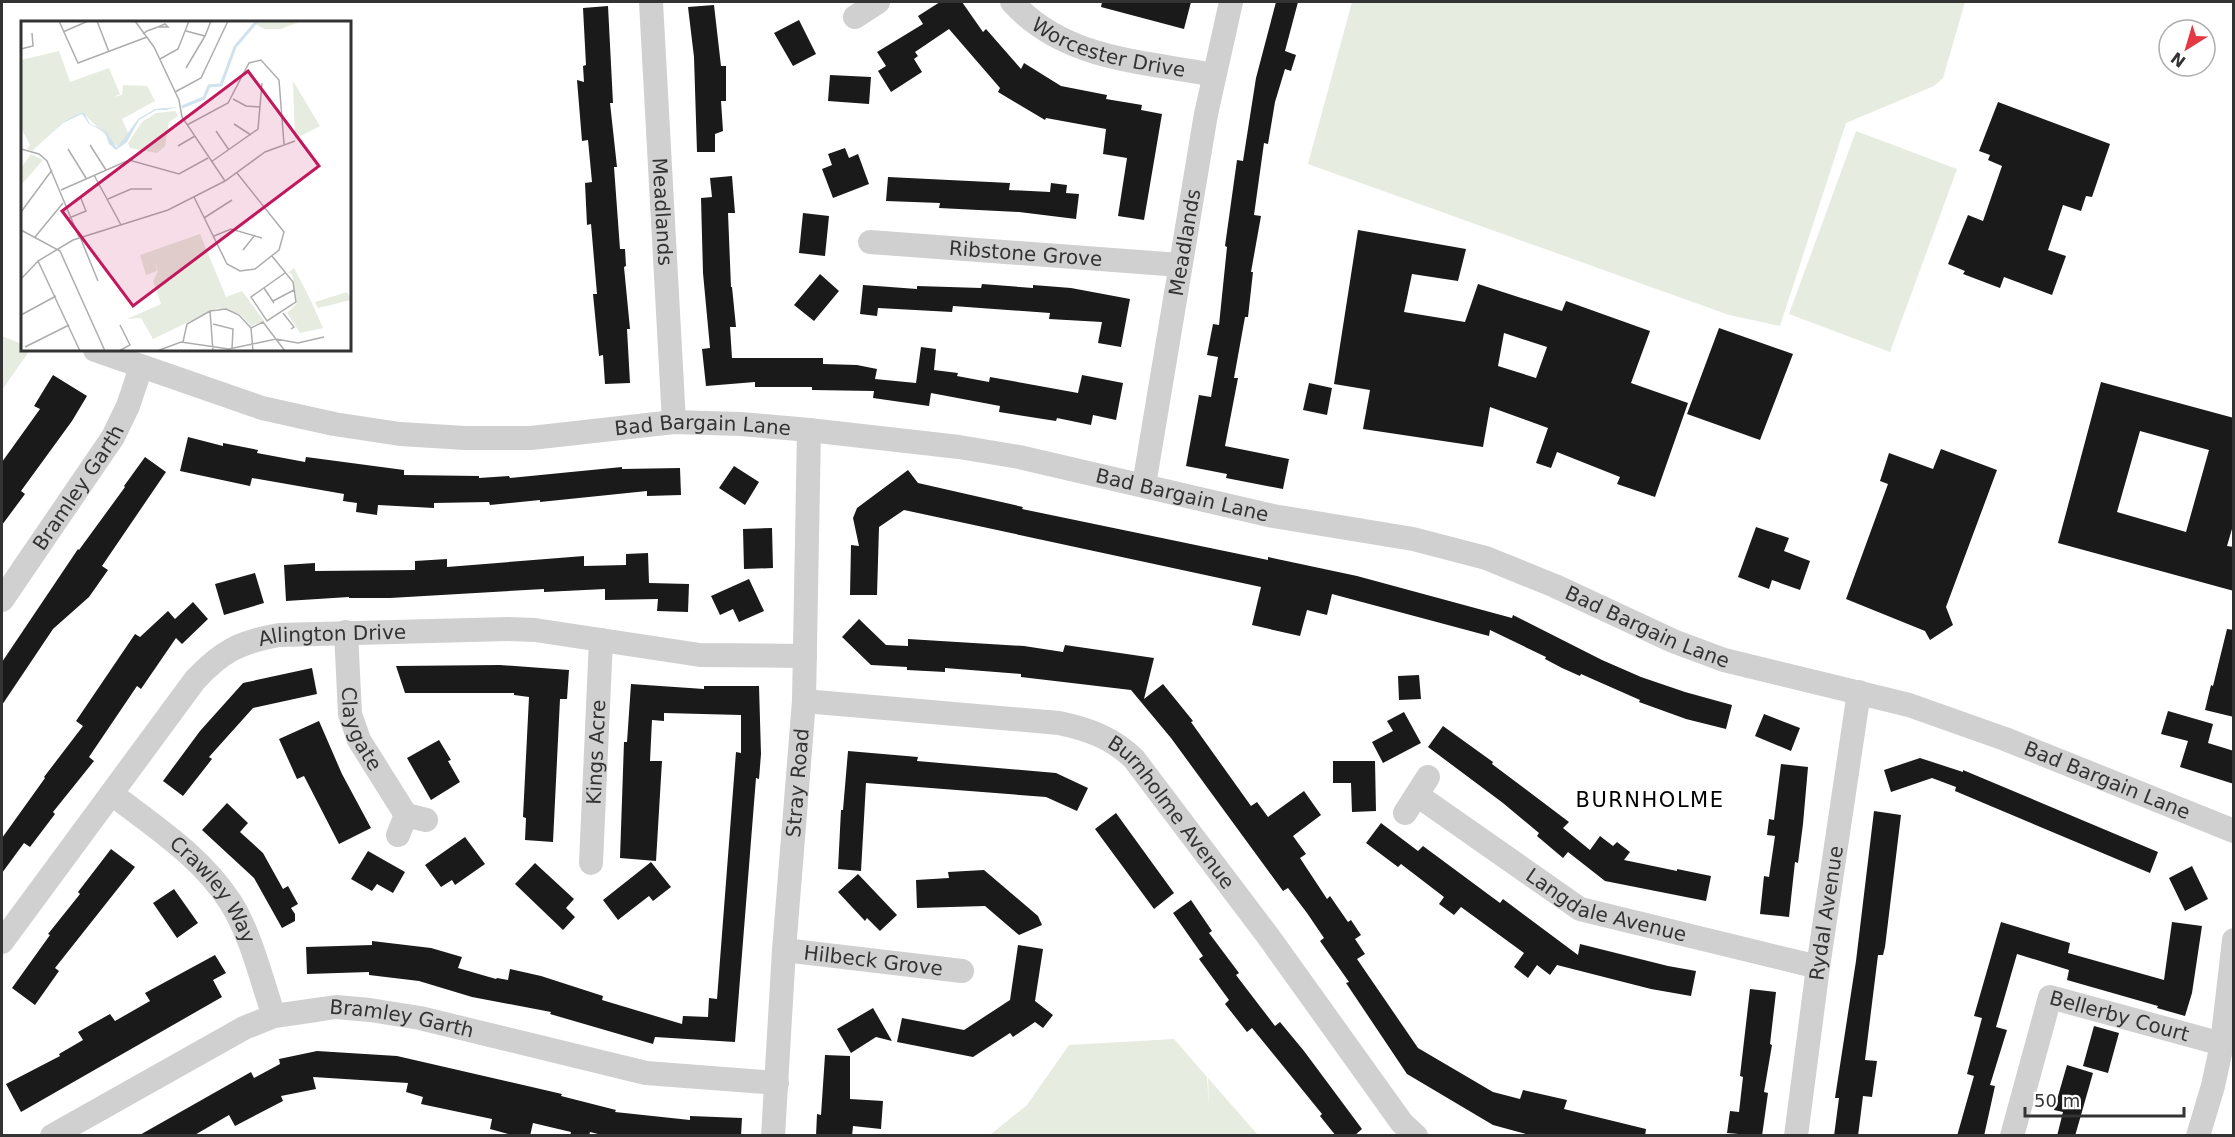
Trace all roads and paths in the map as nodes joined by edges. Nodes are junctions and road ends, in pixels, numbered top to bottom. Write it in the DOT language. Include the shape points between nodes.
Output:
graph roads {
  1 [pos="651,2"];
  2 [pos="878,2"];
  3 [pos="1012,2"];
  4 [pos="1231,2"];
  5 [pos="855,17"];
  6 [pos="1214,75"];
  7 [pos="870,242"];
  8 [pos="1180,265"];
  9 [pos="98,351"];
  10 [pos="141,367"];
  11 [pos="674,422"];
  12 [pos="809,430"];
  13 [pos="1144,485"];
  14 [pos="2,600"];
  15 [pos="346,632"];
  16 [pos="601,640"];
  17 [pos="805,656"];
  18 [pos="1859,692"];
  19 [pos="804,701"];
  20 [pos="112,794"];
  21 [pos="1417,795"];
  22 [pos="410,823"];
  23 [pos="2234,831"];
  24 [pos="590,863"];
  25 [pos="2234,940"];
  26 [pos="2,942"];
  27 [pos="784,950"];
  28 [pos="1818,967"];
  29 [pos="962,971"];
  30 [pos="274,1016"];
  31 [pos="2223,1044"];
  32 [pos="777,1083"];
  33 [pos="52,1136"];
  34 [pos="773,1136"];
  35 [pos="1416,1136"];
  36 [pos="1797,1136"];
  37 [pos="2012,1136"];
  38 [pos="2198,1136"];
  1 -- 11 [label="street, Meadlands"];
  2 -- 5 [label="street"];
  3 -- 6 [label="street, Worcester Drive" via="1042,29 1083,49"];
  4 -- 6 [label="street, Meadlands"];
  6 -- 8 [label="street, Meadlands"];
  7 -- 8 [label="street, Ribstone Grove"];
  8 -- 13 [label="street, Meadlands"];
  9 -- 10 [label="street, Bad Bargain Lane"];
  10 -- 11 [label="street, Bad Bargain Lane" via="262,408 400,434 531,438"];
  10 -- 14 [label="street, Bramley Garth" via="113,437"];
  11 -- 12 [label="street, Bad Bargain Lane"];
  12 -- 13 [label="street, Bad Bargain Lane" via="959,447"];
  12 -- 17 [label="street, Stray Road"];
  13 -- 18 [label="street, Bad Bargain Lane" via="1273,516 1413,539 1486,558 1724,660"];
  15 -- 16 [label="street, Allington Drive" via="508,629"];
  15 -- 20 [label="street, Allington Drive" via="279,635 251,640 230,650 195,680"];
  15 -- 22 [label="street, Claygate" via="350,714 359,740"];
  16 -- 17 [label="street, Allington Drive" via="700,655"];
  16 -- 24 [label="street, Kings Acre"];
  17 -- 19 [label="street, Stray Road"];
  18 -- 23 [label="street, Bad Bargain Lane" via="2005,739"];
  18 -- 28 [label="street, Rydal Avenue"];
  19 -- 27 [label="street, Stray Road"];
  19 -- 35 [label="street, Burnholme Avenue" via="1059,723 1081,728 1120,746 1134,759 1268,936 1402,1123"];
  20 -- 26 [label="street, Allington Drive"];
  20 -- 30 [label="street, Crawley Way" via="192,855 214,879 242,924"];
  21 -- 28 [label="street, Langdale Avenue" via="1580,909"];
  25 -- 31 [label="street"];
  27 -- 29 [label="street, Hilbeck Grove"];
  27 -- 32 [label="street, Stray Road"];
  28 -- 36 [label="street, Rydal Avenue"];
  30 -- 32 [label="street, Bramley Garth" via="336,1007 370,1010 420,1018 646,1073"];
  30 -- 33 [label="street, Bramley Garth" via="244,1028"];
  31 -- 37 [label="street, Bellerby Court" via="2050,997"];
  31 -- 38 [label="street"];
  32 -- 34 [label="street, Stray Road"];
}
